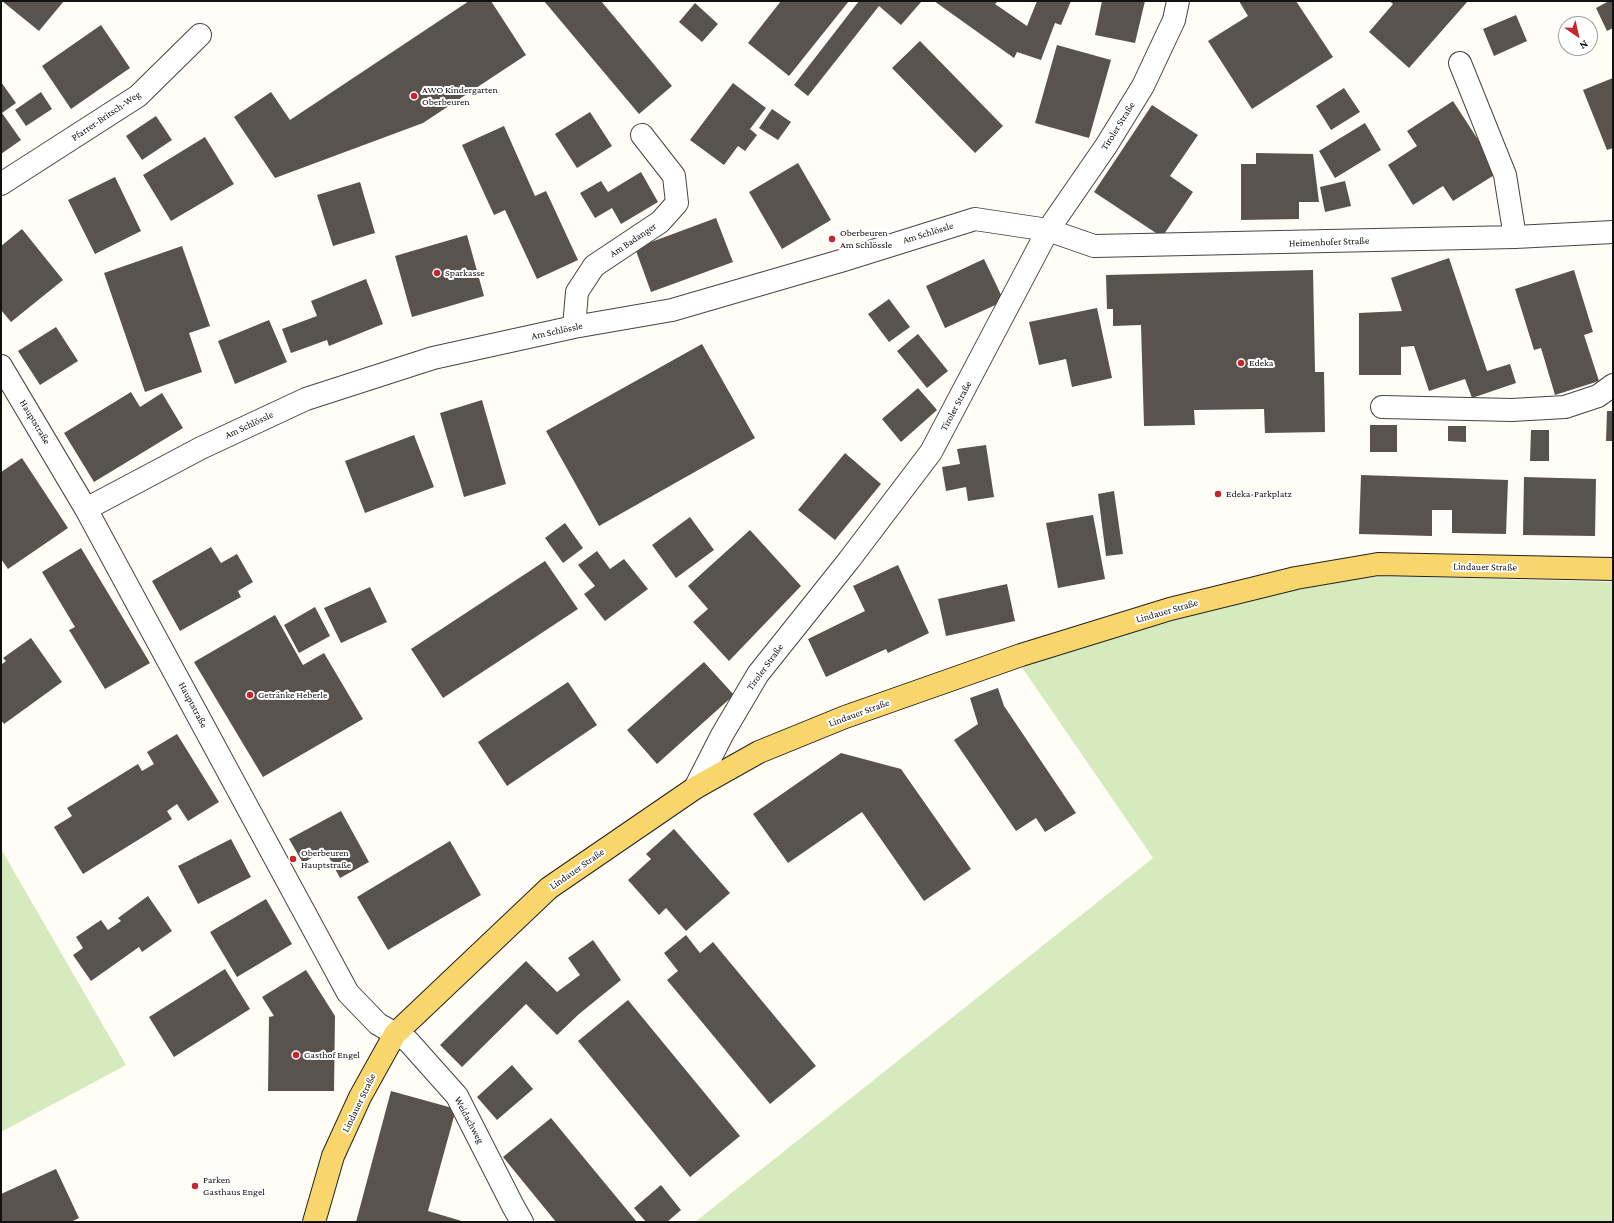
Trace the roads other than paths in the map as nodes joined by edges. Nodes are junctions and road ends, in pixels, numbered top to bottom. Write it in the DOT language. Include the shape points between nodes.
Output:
graph roads {
  1 [pos="1178,1"];
  2 [pos="200,36"];
  3 [pos="1460,63"];
  4 [pos="642,135"];
  5 [pos="1,184"];
  6 [pos="1048,230"];
  7 [pos="1613,232"];
  8 [pos="1514,237"];
  9 [pos="574,327"];
  10 [pos="1,366"];
  11 [pos="1613,385"];
  12 [pos="1382,407"];
  13 [pos="86,509"];
  14 [pos="1613,569"];
  15 [pos="695,788"];
  16 [pos="395,1034"];
  17 [pos="314,1222"];
  18 [pos="522,1222"];
  1 -- 6 [label="street, Tiroler Straße" via="1174,20 1143,86 1106,146"];
  2 -- 5 [label="street, Pfarrer-Britsch-Weg" via="138,96"];
  3 -- 8 [label="street" via="1505,175"];
  4 -- 9 [label="street, Am Badanger" via="674,176 677,203 660,222 594,266 577,292"];
  6 -- 8 [label="street, Heimenhofer Straße" via="1094,246"];
  6 -- 9 [label="street, Am Schlössle" via="975,219 672,310"];
  6 -- 15 [label="street, Tiroler Straße" via="931,452 758,674 722,735"];
  7 -- 8 [label="street, Heimenhofer Straße"];
  9 -- 13 [label="street, Am Schlössle" via="433,358 306,398 201,448"];
  10 -- 13 [label="street, Hauptstraße"];
  11 -- 12 [label="street" via="1598,396 1565,407 1512,410"];
  13 -- 16 [label="street, Hauptstraße" via="348,993 378,1024"];
  14 -- 15 [label="main road, Lindauer Straße" via="1378,564 1296,578 1170,609 1021,655 838,720 759,752"];
  15 -- 16 [label="main road, Lindauer Straße" via="549,888"];
  16 -- 17 [label="main road, Lindauer Straße" via="360,1097 333,1156"];
  16 -- 18 [label="street, Weidachweg" via="408,1041 458,1096"];
}
